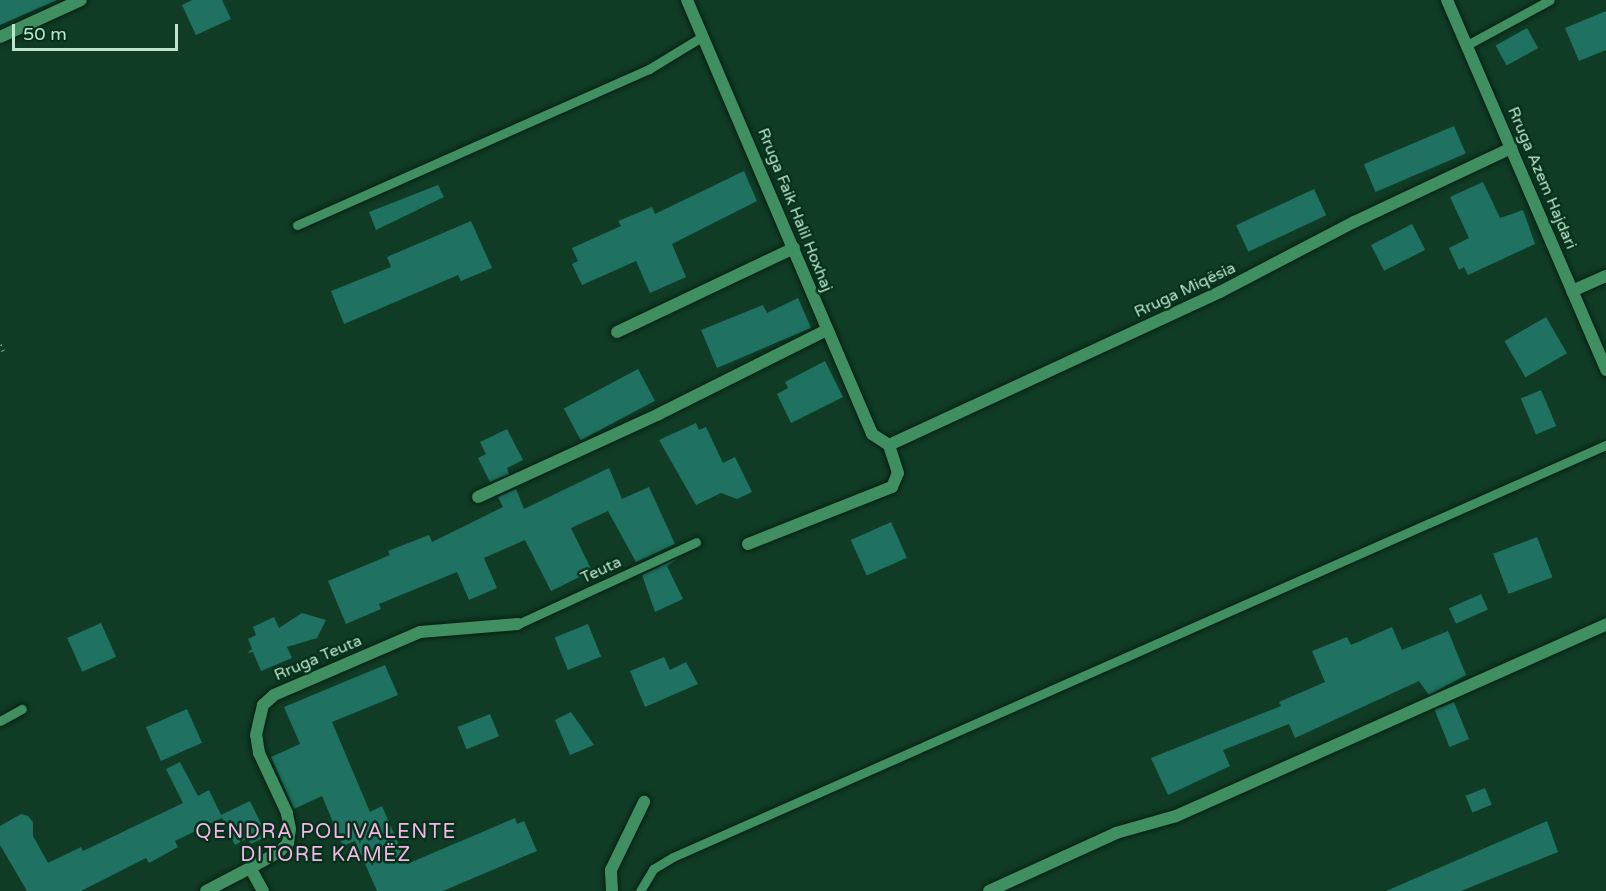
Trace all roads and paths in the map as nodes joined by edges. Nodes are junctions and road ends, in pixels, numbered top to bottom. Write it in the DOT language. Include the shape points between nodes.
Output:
graph roads {
  1 [pos="81,0"];
  2 [pos="687,0"];
  3 [pos="1447,0"];
  4 [pos="1550,0"];
  5 [pos="703,36"];
  6 [pos="0,37"];
  7 [pos="1467,45"];
  8 [pos="1511,148"];
  9 [pos="297,225"];
  10 [pos="794,248"];
  11 [pos="1606,276"];
  12 [pos="1572,291"];
  13 [pos="827,330"];
  14 [pos="617,332"];
  15 [pos="0,345"];
  16 [pos="3,351"];
  17 [pos="1606,369"];
  18 [pos="889,445"];
  19 [pos="1606,445"];
  20 [pos="478,497"];
  21 [pos="696,542"];
  22 [pos="748,544"];
  23 [pos="518,624"];
  24 [pos="1606,625"];
  25 [pos="22,709"];
  26 [pos="0,721"];
  27 [pos="644,802"];
  28 [pos="250,868"];
  29 [pos="206,891"];
  30 [pos="263,891"];
  31 [pos="612,891"];
  32 [pos="640,891"];
  33 [pos="989,891"];
  1 -- 6 [label="street"];
  2 -- 5 [label="street, Rruga Faik Halil Hoxhaj"];
  3 -- 7 [label="street, Rruga Azem Hajdari"];
  4 -- 7 [label="lane"];
  5 -- 9 [label="lane" via="649,69"];
  5 -- 10 [label="street, Rruga Faik Halil Hoxhaj"];
  7 -- 8 [label="street, Rruga Azem Hajdari"];
  8 -- 12 [label="street, Rruga Azem Hajdari"];
  8 -- 18 [label="street, Rruga Miqësia" via="1354,222 1220,292"];
  10 -- 13 [label="street, Rruga Faik Halil Hoxhaj"];
  10 -- 14 [label="street"];
  11 -- 12 [label="street"];
  12 -- 17 [label="street, Rruga Azem Hajdari"];
  13 -- 18 [label="street, Rruga Faik Halil Hoxhaj" via="872,434"];
  13 -- 20 [label="street" via="659,414"];
  15 -- 16 [label="path"];
  18 -- 22 [label="street" via="898,473 892,487"];
  19 -- 32 [label="lane" via="673,857 653,869"];
  21 -- 23 [label="lane, Teuta"];
  23 -- 28 [label="street, Rruga Teuta" via="420,632 274,695 263,705 256,735 259,753 287,813 290,829 288,843 279,852"];
  24 -- 33 [label="street" via="1176,816 1116,833"];
  25 -- 26 [label="lane"];
  27 -- 31 [label="street" via="611,870"];
  28 -- 29 [label="street, Rruga Teuta"];
  28 -- 30 [label="street"];
}
